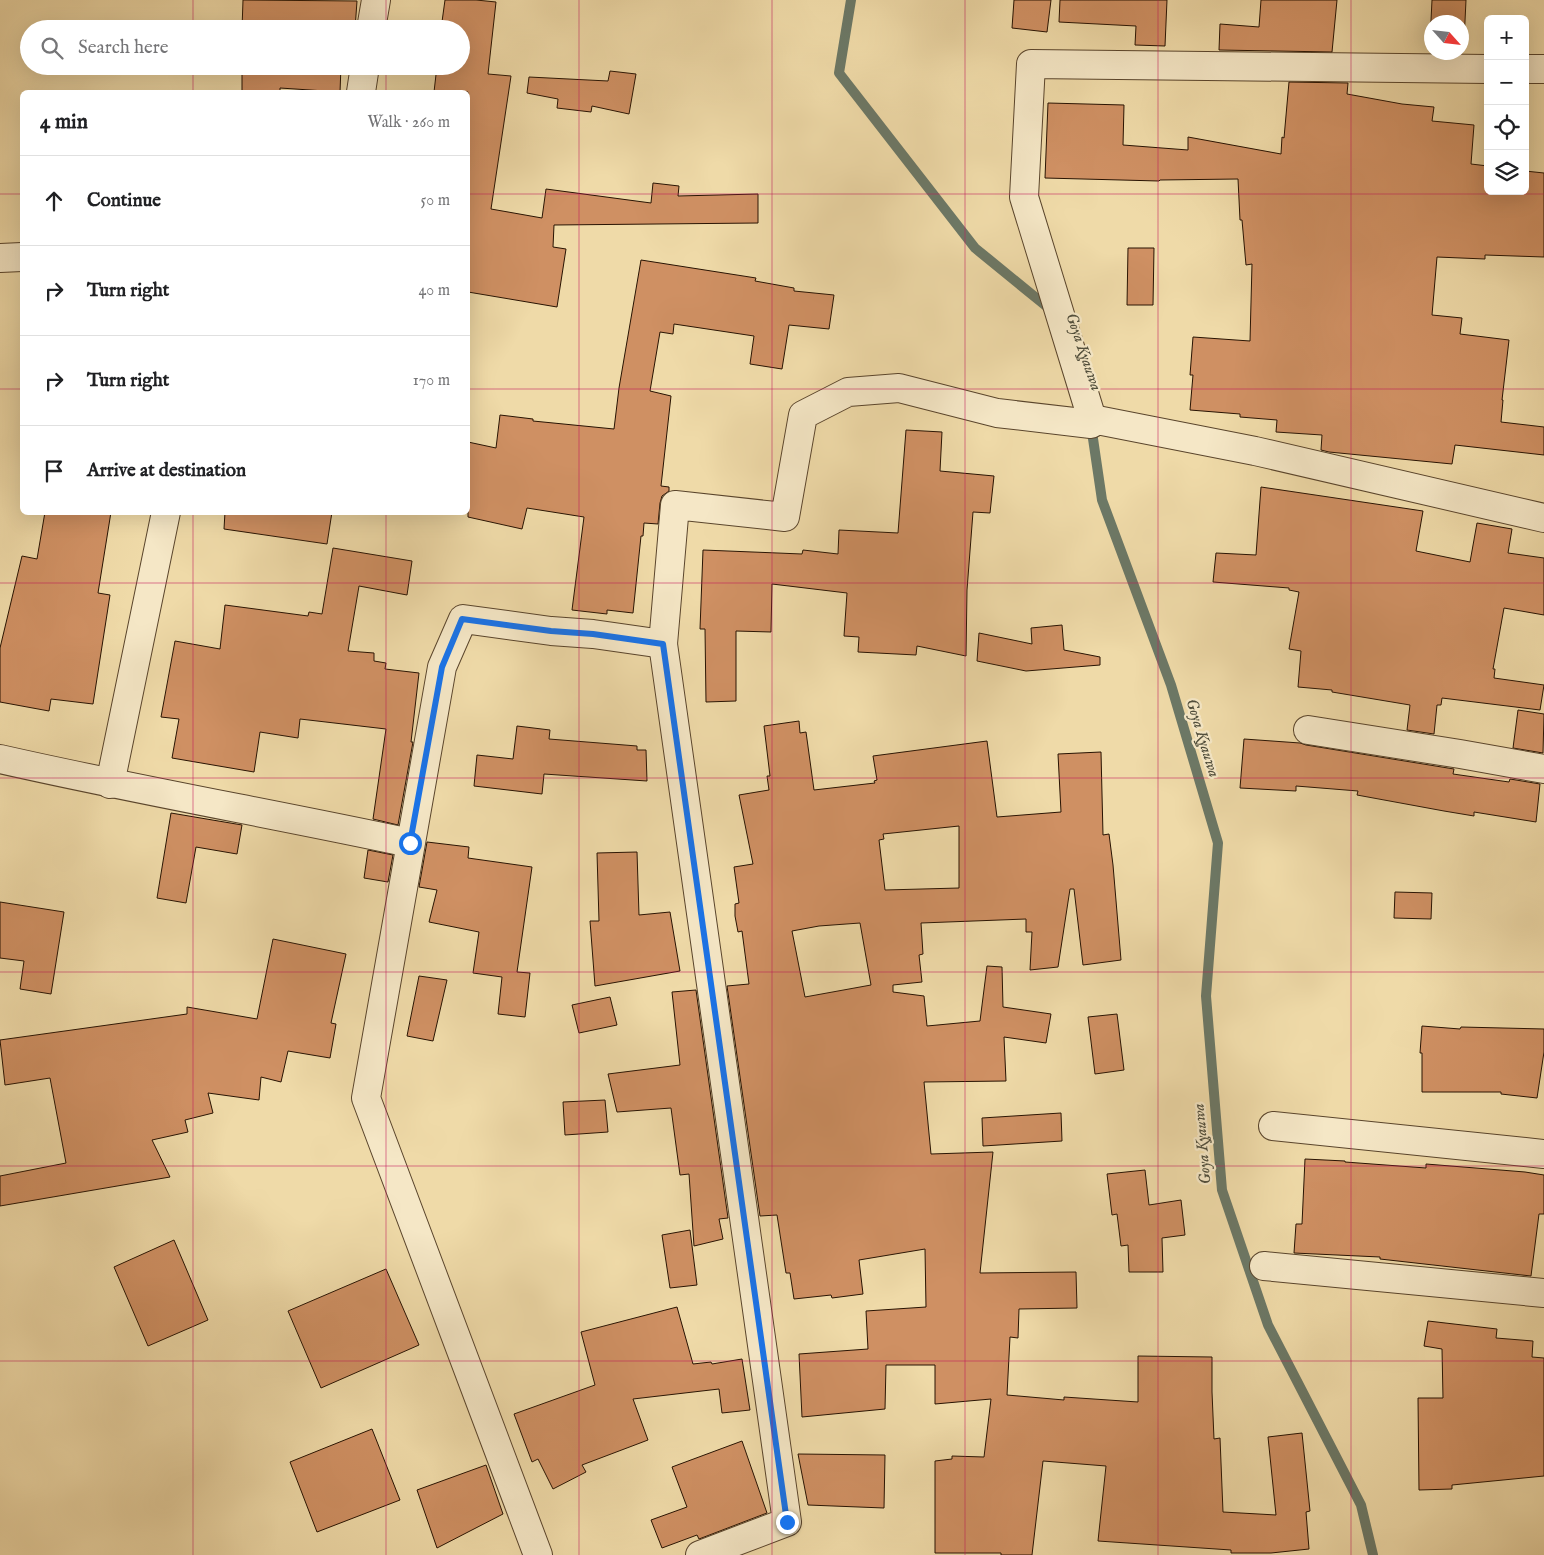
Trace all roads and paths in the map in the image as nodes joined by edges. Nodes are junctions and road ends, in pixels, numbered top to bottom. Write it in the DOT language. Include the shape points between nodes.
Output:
graph roads {
  1 [pos="376,0"];
  2 [pos="373,20"];
  3 [pos="1484,69"];
  4 [pos="1529,69"];
  5 [pos="1544,70"];
  6 [pos="364,75"];
  7 [pos="361,90"];
  8 [pos="20,257"];
  9 [pos="0,258"];
  10 [pos="1092,419"];
  11 [pos="165,515"];
  12 [pos="1544,518"];
  13 [pos="663,644"];
  14 [pos="1308,730"];
  15 [pos="0,760"];
  16 [pos="1544,770"];
  17 [pos="110,784"];
  18 [pos="410,843"];
  19 [pos="1273,1126"];
  20 [pos="1544,1154"];
  21 [pos="1264,1266"];
  22 [pos="1544,1293"];
  23 [pos="538,1555"];
  24 [pos="700,1555"];
  1 -- 2 [label="street"];
  3 -- 10 [label="street" via="1031,64 1024,197"];
  4 -- 5 [label="street"];
  6 -- 7 [label="street"];
  8 -- 9 [label="street"];
  10 -- 12 [label="street" via="1255,451"];
  10 -- 13 [label="street" via="1091,424 997,413 899,388 848,392 803,414 785,517 675,505"];
  11 -- 17 [label="street"];
  13 -- 18 [label="street" via="462,619 442,667"];
  13 -- 24 [label="street" via="787,1522"];
  14 -- 16 [label="street"];
  15 -- 17 [label="street"];
  17 -- 18 [label="street"];
  18 -- 23 [label="street" via="366,1098"];
  19 -- 20 [label="street"];
  21 -- 22 [label="street"];
}
